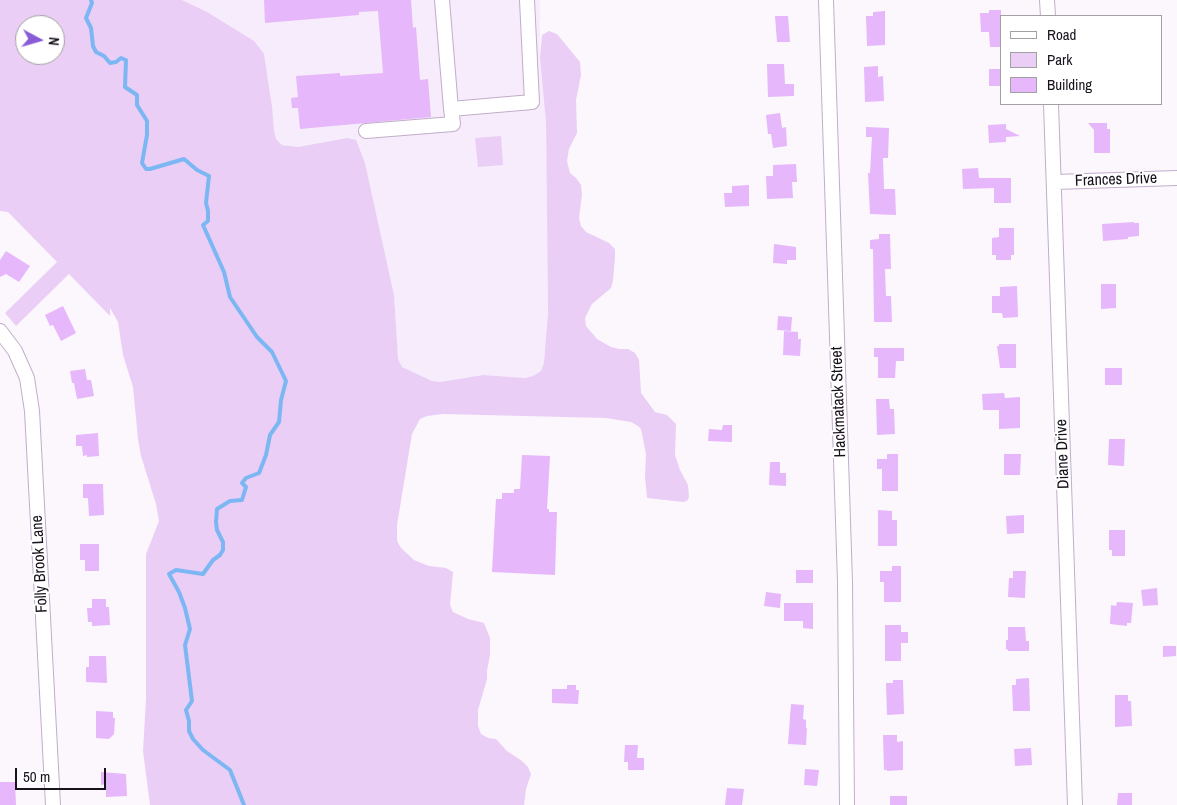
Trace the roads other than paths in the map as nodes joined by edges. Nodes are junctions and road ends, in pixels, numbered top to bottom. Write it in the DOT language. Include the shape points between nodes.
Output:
graph roads {
  1 [pos="442,0"];
  2 [pos="527,0"];
  3 [pos="826,0"];
  4 [pos="1047,0"];
  5 [pos="1048,15"];
  6 [pos="1051,105"];
  7 [pos="451,109"];
  8 [pos="366,131"];
  9 [pos="1177,178"];
  10 [pos="1054,182"];
  11 [pos="0,331"];
  12 [pos="53,805"];
  13 [pos="848,805"];
  14 [pos="1075,805"];
  1 -- 7 [label="street"];
  2 -- 7 [label="street" via="532,102"];
  3 -- 13 [label="street, Hackmatack Street" via="845,582"];
  4 -- 5 [label="street"];
  6 -- 10 [label="street, Diane Drive"];
  7 -- 8 [label="street" via="453,124"];
  9 -- 10 [label="street, Frances Drive"];
  10 -- 14 [label="street, Diane Drive"];
  11 -- 12 [label="street, Folly Brook Lane" via="15,351 27,378 32,411"];
}
